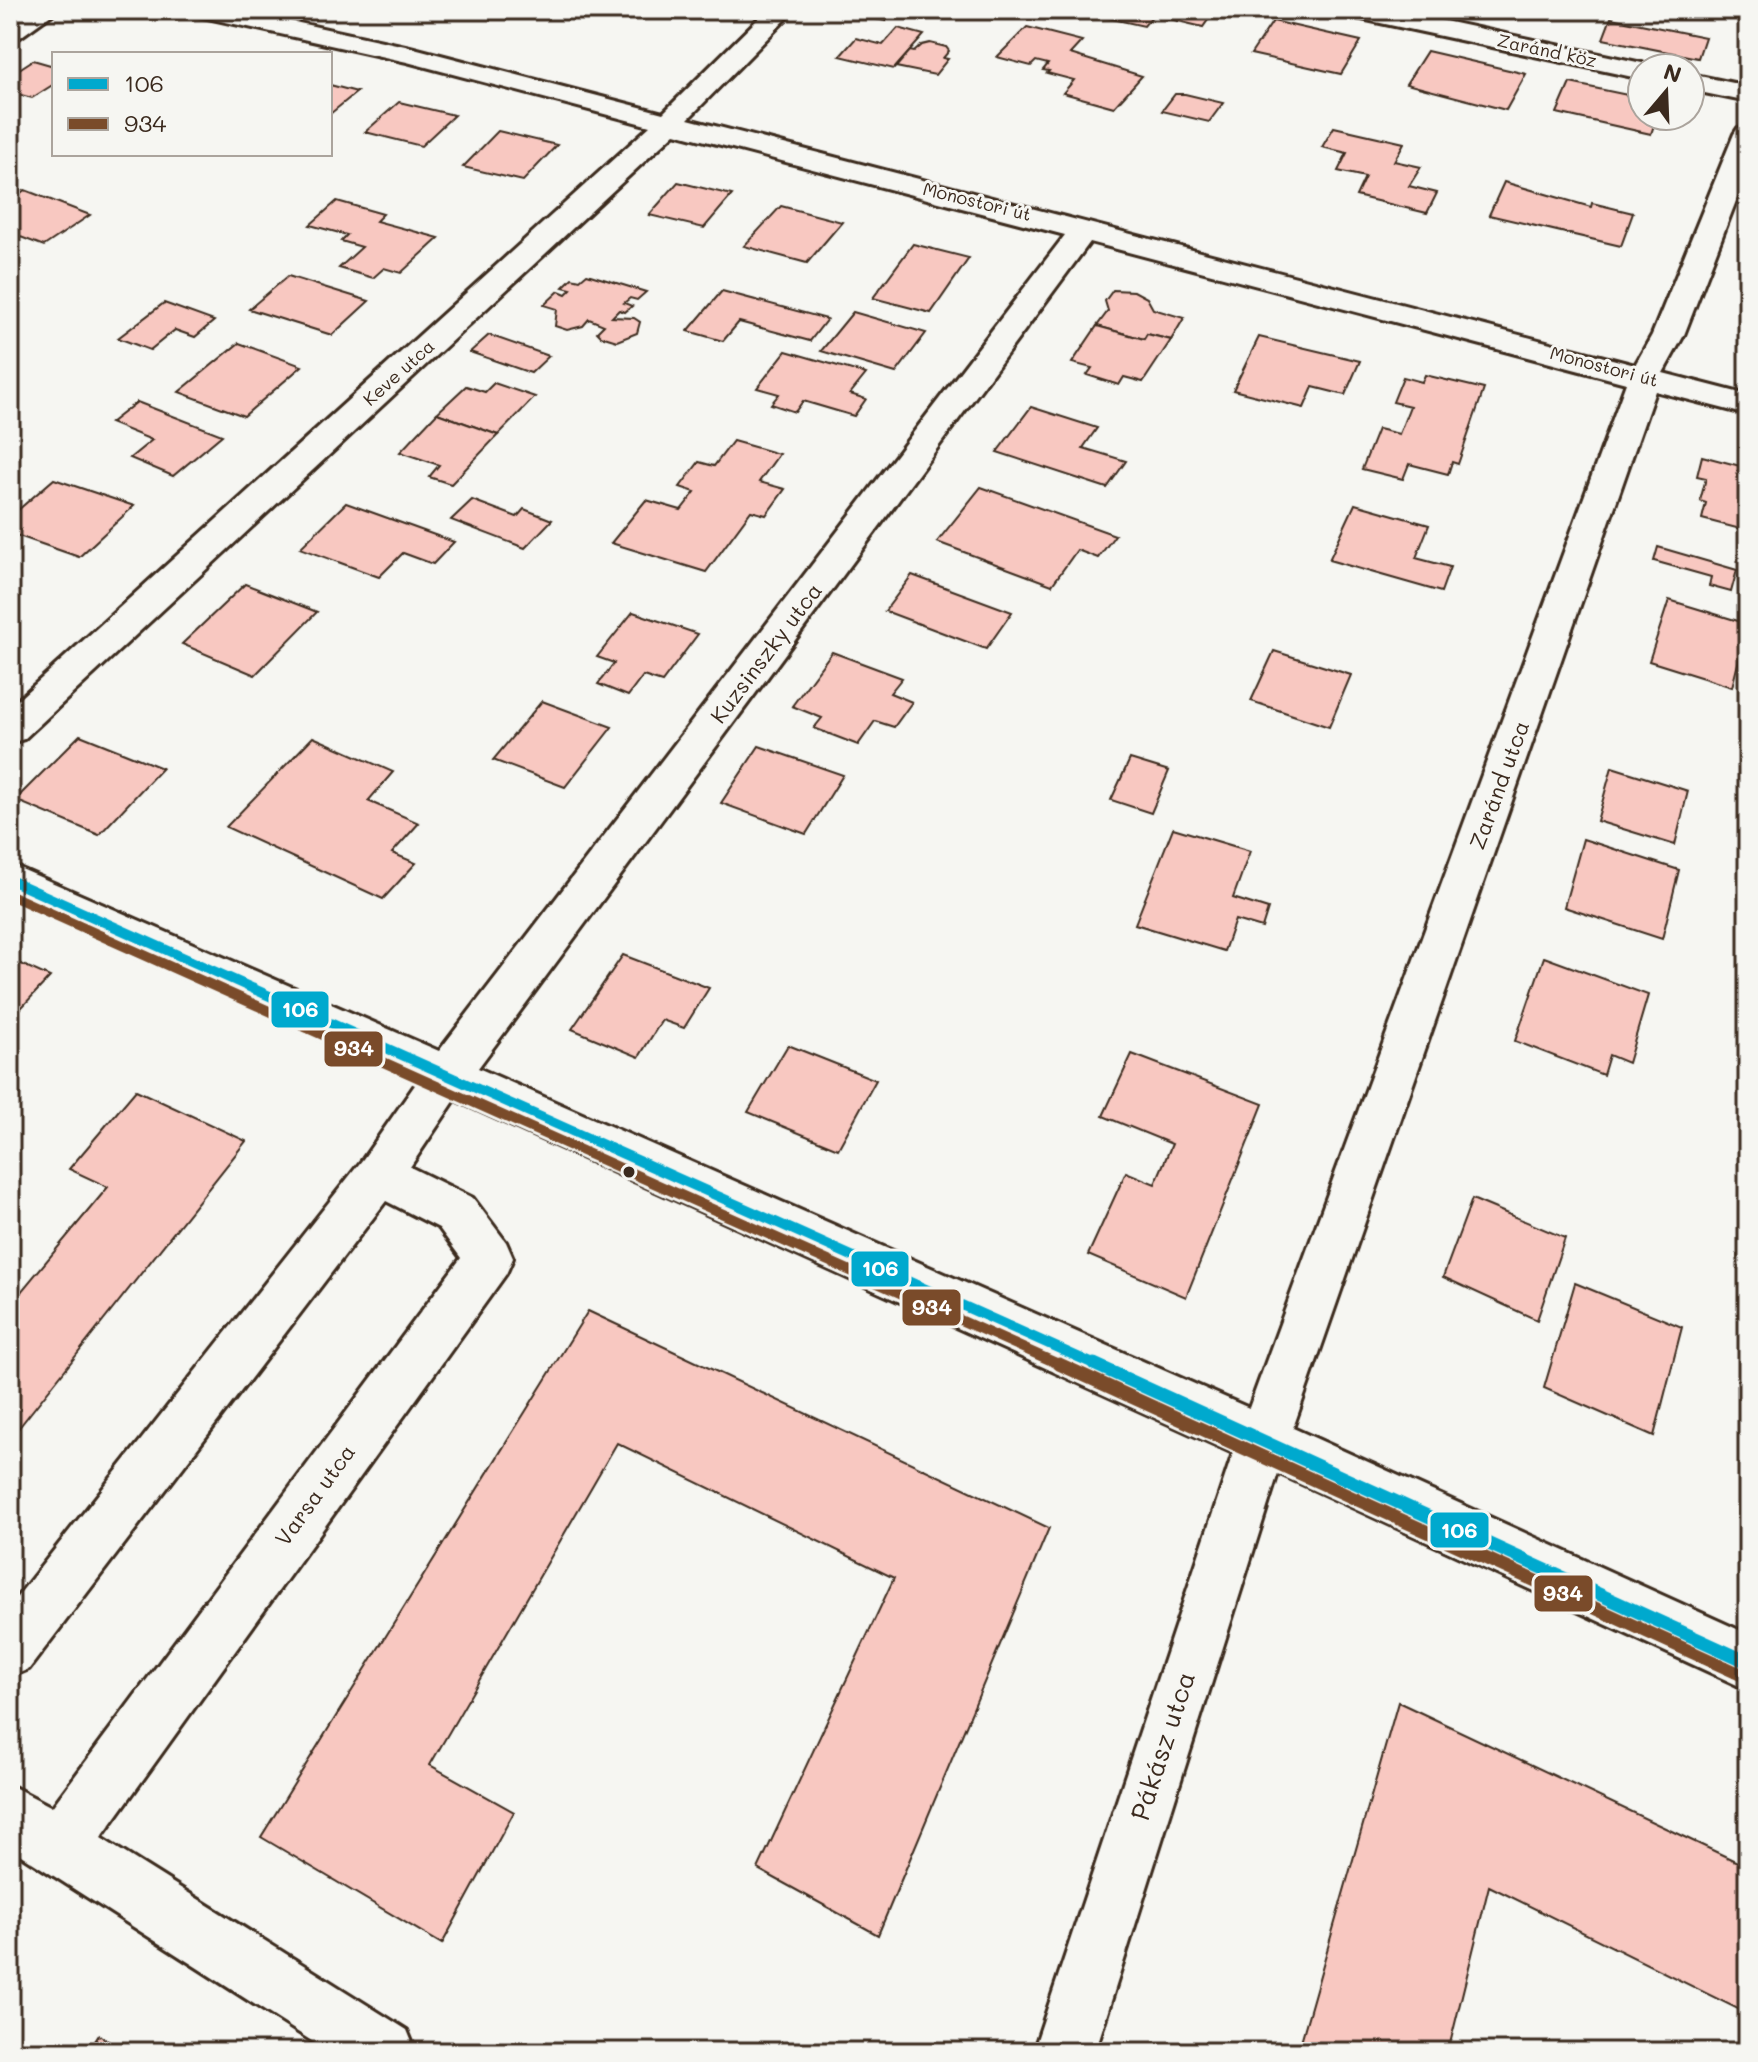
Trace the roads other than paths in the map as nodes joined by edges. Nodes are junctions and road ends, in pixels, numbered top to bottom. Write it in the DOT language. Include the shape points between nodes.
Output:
graph roads {
  1 [pos="45,10"];
  2 [pos="203,10"];
  3 [pos="782,10"];
  4 [pos="1357,10"];
  5 [pos="10,32"];
  6 [pos="1626,68"];
  7 [pos="1706,85"];
  8 [pos="1748,94"];
  9 [pos="671,122"];
  10 [pos="1748,134"];
  11 [pos="1085,229"];
  12 [pos="1644,377"];
  13 [pos="1748,405"];
  14 [pos="10,729"];
  15 [pos="10,880"];
  16 [pos="446,1077"];
  17 [pos="379,1174"];
  18 [pos="1263,1441"];
  19 [pos="10,1650"];
  20 [pos="1748,1662"];
  21 [pos="10,1814"];
  22 [pos="59,1846"];
  23 [pos="385,2052"];
  24 [pos="1064,2052"];
  1 -- 5 [label="street"];
  2 -- 9 [label="street, Monostori út"];
  3 -- 9 [label="street, Keve utca"];
  4 -- 6 [label="street, Zaránd köz"];
  7 -- 8 [label="street"];
  9 -- 11 [label="street, Monostori út"];
  9 -- 14 [label="street, Keve utca"];
  10 -- 12 [label="street, Zaránd utca" via="1668,335"];
  11 -- 12 [label="street, Monostori út"];
  11 -- 16 [label="street, Kuzsinszky utca"];
  12 -- 13 [label="street, Monostori út"];
  12 -- 18 [label="street, Zaránd utca"];
  15 -- 16 [label="street"];
  16 -- 17 [label="street"];
  16 -- 18 [label="street"];
  17 -- 19 [label="street"];
  17 -- 22 [label="street, Varsa utca" via="456,1213 489,1258"];
  18 -- 20 [label="street"];
  18 -- 24 [label="street, Pákász utca"];
  21 -- 22 [label="street"];
  22 -- 23 [label="street"];
}
